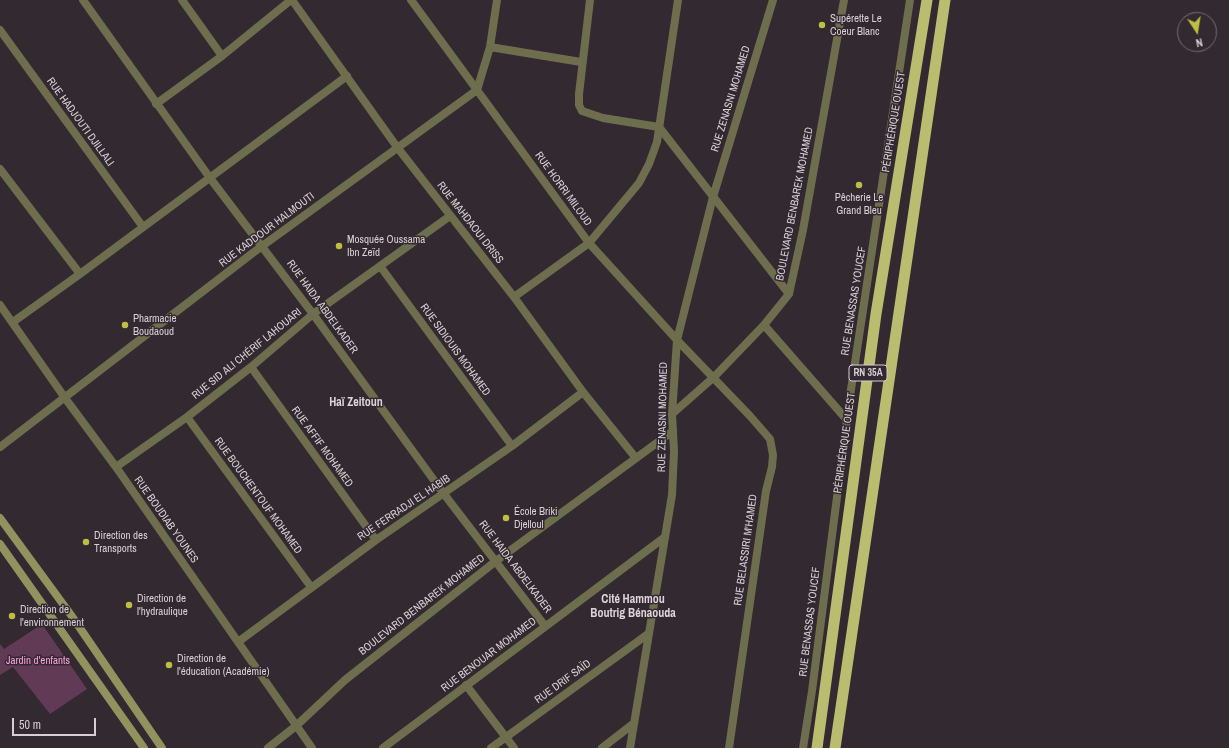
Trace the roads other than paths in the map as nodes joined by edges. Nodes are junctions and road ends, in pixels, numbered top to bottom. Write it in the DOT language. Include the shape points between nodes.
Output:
graph roads {
  1 [pos="82,0"];
  2 [pos="182,0"];
  3 [pos="291,0"];
  4 [pos="411,0"];
  5 [pos="497,0"];
  6 [pos="590,0"];
  7 [pos="678,0"];
  8 [pos="773,0"];
  9 [pos="844,0"];
  10 [pos="910,0"];
  11 [pos="927,0"];
  12 [pos="945,0"];
  13 [pos="0,30"];
  14 [pos="490,47"];
  15 [pos="222,56"];
  16 [pos="581,62"];
  17 [pos="347,76"];
  18 [pos="477,90"];
  19 [pos="156,104"];
  20 [pos="659,127"];
  21 [pos="397,147"];
  22 [pos="0,169"];
  23 [pos="210,178"];
  24 [pos="713,197"];
  25 [pos="450,216"];
  26 [pos="143,227"];
  27 [pos="589,243"];
  28 [pos="263,246"];
  29 [pos="380,266"];
  30 [pos="80,274"];
  31 [pos="789,294"];
  32 [pos="514,297"];
  33 [pos="0,305"];
  34 [pos="314,314"];
  35 [pos="13,322"];
  36 [pos="764,325"];
  37 [pos="677,340"];
  38 [pos="251,367"];
  39 [pos="714,377"];
  40 [pos="583,392"];
  41 [pos="65,398"];
  42 [pos="672,414"];
  43 [pos="187,417"];
  44 [pos="847,420"];
  45 [pos="673,431"];
  46 [pos="512,446"];
  47 [pos="0,447"];
  48 [pos="635,457"];
  49 [pos="116,467"];
  50 [pos="444,494"];
  51 [pos="0,518"];
  52 [pos="665,537"];
  53 [pos="376,540"];
  54 [pos="0,544"];
  55 [pos="496,561"];
  56 [pos="311,587"];
  57 [pos="545,626"];
  58 [pos="648,634"];
  59 [pos="238,642"];
  60 [pos="466,686"];
  61 [pos="633,724"];
  62 [pos="296,726"];
  63 [pos="506,738"];
  64 [pos="144,748"];
  65 [pos="162,748"];
  66 [pos="268,748"];
  67 [pos="312,748"];
  68 [pos="383,748"];
  69 [pos="491,748"];
  70 [pos="514,748"];
  71 [pos="602,748"];
  72 [pos="630,748"];
  73 [pos="728,748"];
  74 [pos="803,748"];
  75 [pos="817,748"];
  76 [pos="835,748"];
  1 -- 19 [label="street, RUE HAIDA ABDELKADER"];
  2 -- 15 [label="street"];
  3 -- 15 [label="street"];
  3 -- 17 [label="street, RUE MAHDAOUI DRISS"];
  4 -- 18 [label="street, RUE HORRI MILOUD"];
  5 -- 14 [label="street"];
  6 -- 16 [label="street"];
  7 -- 20 [label="street"];
  8 -- 24 [label="street, RUE ZENASNI MOHAMED"];
  9 -- 31 [label="street, BOULEVARD BENBAREK MOHAMED"];
  10 -- 44 [label="street, RUE BENASSAS YOUCEF"];
  11 -- 75 [label="highway, PÉRIPHÉRIQUE OUEST / RN 35A" via="876,314"];
  12 -- 76 [label="highway, RN 35A"];
  13 -- 26 [label="street, RUE HADJOUTI DJILLALI"];
  14 -- 16 [label="street"];
  14 -- 18 [label="street"];
  15 -- 19 [label="street"];
  16 -- 20 [label="street" via="579,94 582,110 603,118"];
  17 -- 21 [label="street, RUE MAHDAOUI DRISS"];
  17 -- 23 [label="street"];
  18 -- 21 [label="street, RUE KADDOUR HALMOUTI"];
  18 -- 27 [label="street, RUE HORRI MILOUD"];
  19 -- 23 [label="street, RUE HAIDA ABDELKADER"];
  20 -- 24 [label="street"];
  20 -- 27 [label="street" via="657,142 639,182"];
  21 -- 25 [label="street, RUE MAHDAOUI DRISS"];
  21 -- 28 [label="street, RUE KADDOUR HALMOUTI"];
  22 -- 30 [label="street"];
  23 -- 26 [label="street"];
  23 -- 28 [label="street, RUE HAIDA ABDELKADER"];
  24 -- 31 [label="street"];
  24 -- 37 [label="street, RUE ZENASNI MOHAMED"];
  25 -- 29 [label="street, RUE SID ALI CHÉRIF LAHOUARI"];
  25 -- 32 [label="street, RUE MAHDAOUI DRISS"];
  26 -- 30 [label="street"];
  27 -- 32 [label="street"];
  27 -- 37 [label="street, RUE HORRI MILOUD"];
  28 -- 34 [label="street, RUE HAIDA ABDELKADER"];
  28 -- 41 [label="street, RUE KADDOUR HALMOUTI"];
  29 -- 34 [label="street, RUE SID ALI CHÉRIF LAHOUARI"];
  29 -- 46 [label="street, RUE SIDIOUIS MOHAMED"];
  30 -- 35 [label="street"];
  31 -- 36 [label="street, BOULEVARD BENBAREK MOHAMED"];
  32 -- 40 [label="street, RUE MAHDAOUI DRISS"];
  33 -- 35 [label="street, RUE BOUDIAB YOUNES"];
  34 -- 38 [label="street, RUE SID ALI CHÉRIF LAHOUARI"];
  34 -- 50 [label="street, RUE HAIDA ABDELKADER"];
  35 -- 41 [label="street, RUE BOUDIAB YOUNES"];
  36 -- 39 [label="street, BOULEVARD BENBAREK MOHAMED"];
  36 -- 44 [label="street"];
  37 -- 39 [label="street, RUE HORRI MILOUD"];
  37 -- 42 [label="street, RUE ZENASNI MOHAMED"];
  38 -- 43 [label="street, RUE SID ALI CHÉRIF LAHOUARI"];
  38 -- 53 [label="street, RUE AFFIF MOHAMED"];
  39 -- 42 [label="street, BOULEVARD BENBAREK MOHAMED"];
  39 -- 73 [label="street, RUE BELASSIRI M'HAMED" via="770,439 773,455"];
  40 -- 46 [label="street, RUE FERRADJI EL HABIB"];
  40 -- 48 [label="street, RUE MAHDAOUI DRISS"];
  41 -- 47 [label="street, RUE KADDOUR HALMOUTI"];
  41 -- 49 [label="street, RUE BOUDIAB YOUNES"];
  42 -- 45 [label="street, RUE ZENASNI MOHAMED"];
  43 -- 49 [label="street, RUE SID ALI CHÉRIF LAHOUARI"];
  43 -- 56 [label="street, RUE BOUCHENTOUF MOHAMED"];
  44 -- 74 [label="street, RUE BENASSAS YOUCEF"];
  45 -- 48 [label="street, BOULEVARD BENBAREK MOHAMED"];
  45 -- 52 [label="street, RUE ZENASNI MOHAMED" via="672,495"];
  46 -- 50 [label="street, RUE FERRADJI EL HABIB"];
  48 -- 55 [label="street, BOULEVARD BENBAREK MOHAMED"];
  49 -- 59 [label="street, RUE BOUDIAB YOUNES"];
  50 -- 53 [label="street, RUE FERRADJI EL HABIB"];
  50 -- 55 [label="street, RUE HAIDA ABDELKADER"];
  51 -- 65 [label="main road" via="71,615"];
  52 -- 57 [label="street, RUE BENOUAR MOHAMED"];
  52 -- 58 [label="street, RUE ZENASNI MOHAMED"];
  53 -- 56 [label="street, RUE FERRADJI EL HABIB"];
  54 -- 64 [label="main road"];
  55 -- 57 [label="street, RUE HAIDA ABDELKADER"];
  55 -- 62 [label="street, BOULEVARD BENBAREK MOHAMED" via="345,680"];
  56 -- 59 [label="street, RUE FERRADJI EL HABIB"];
  57 -- 60 [label="street, RUE BENOUAR MOHAMED"];
  58 -- 61 [label="street, RUE ZENASNI MOHAMED"];
  58 -- 63 [label="street, RUE DRIF SAÏD"];
  59 -- 62 [label="street, RUE BOUDIAB YOUNES"];
  60 -- 63 [label="street"];
  60 -- 68 [label="street, RUE BENOUAR MOHAMED"];
  61 -- 71 [label="street"];
  61 -- 72 [label="street, RUE ZENASNI MOHAMED"];
  62 -- 66 [label="street, BOULEVARD BENBAREK MOHAMED"];
  62 -- 67 [label="street, RUE BOUDIAB YOUNES"];
  63 -- 69 [label="street, RUE DRIF SAÏD"];
  63 -- 70 [label="street"];
}
